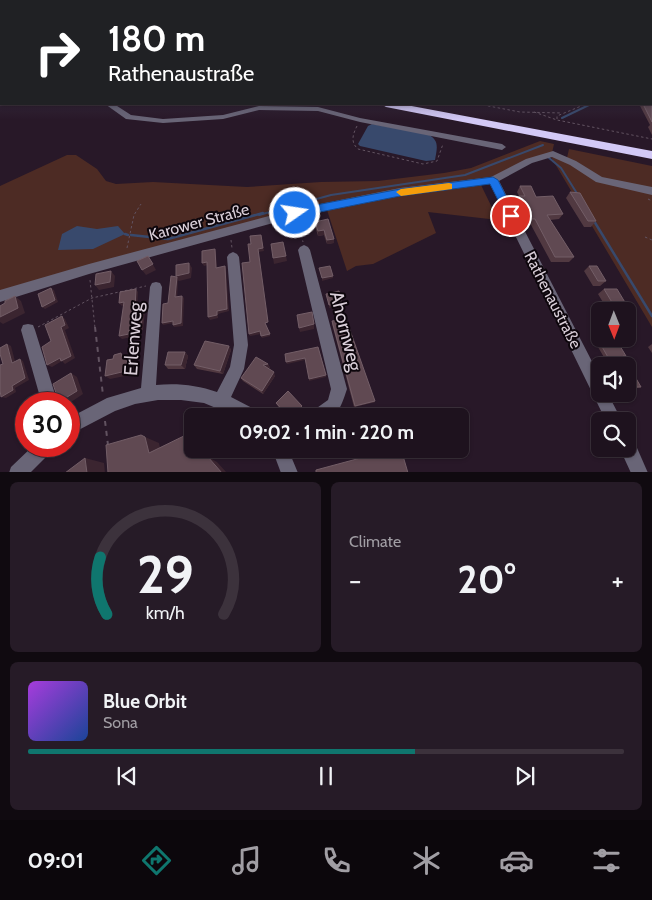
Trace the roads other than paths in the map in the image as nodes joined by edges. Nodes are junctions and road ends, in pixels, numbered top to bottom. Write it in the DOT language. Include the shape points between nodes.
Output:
graph roads {
  1 [pos="111,105"];
  2 [pos="391,105"];
  3 [pos="439,105"];
  4 [pos="652,146"];
  5 [pos="502,147"];
  6 [pos="652,155"];
  7 [pos="493,180"];
  8 [pos="650,195"];
  9 [pos="304,250"];
  10 [pos="233,257"];
  11 [pos="156,287"];
  12 [pos="0,296"];
  13 [pos="28,330"];
  14 [pos="591,375"];
  15 [pos="46,392"];
  16 [pos="148,393"];
  17 [pos="221,400"];
  18 [pos="236,408"];
  19 [pos="330,408"];
  20 [pos="80,422"];
  21 [pos="33,457"];
  22 [pos="632,457"];
  23 [pos="284,458"];
  24 [pos="17,472"];
  25 [pos="290,472"];
  26 [pos="640,472"];
  1 -- 5 [label="street" via="129,116 163,121 223,117 259,108 318,109"];
  2 -- 6 [label="highway"];
  3 -- 4 [label="highway"];
  7 -- 8 [label="street, Karower Straße" via="529,161 553,154 599,180"];
  7 -- 12 [label="street, Karower Straße" via="400,192 295,213"];
  7 -- 14 [label="street, Rathenaustraße"];
  9 -- 19 [label="street, Ahornweg" via="339,389"];
  10 -- 17 [label="street" via="241,345 237,369"];
  11 -- 16 [label="street, Erlenweg"];
  13 -- 15 [label="street"];
  16 -- 17 [label="street" via="175,390"];
  16 -- 20 [label="street" via="125,399"];
  17 -- 18 [label="street"];
  21 -- 24 [label="street"];
  22 -- 26 [label="street"];
  23 -- 25 [label="street"];
}
